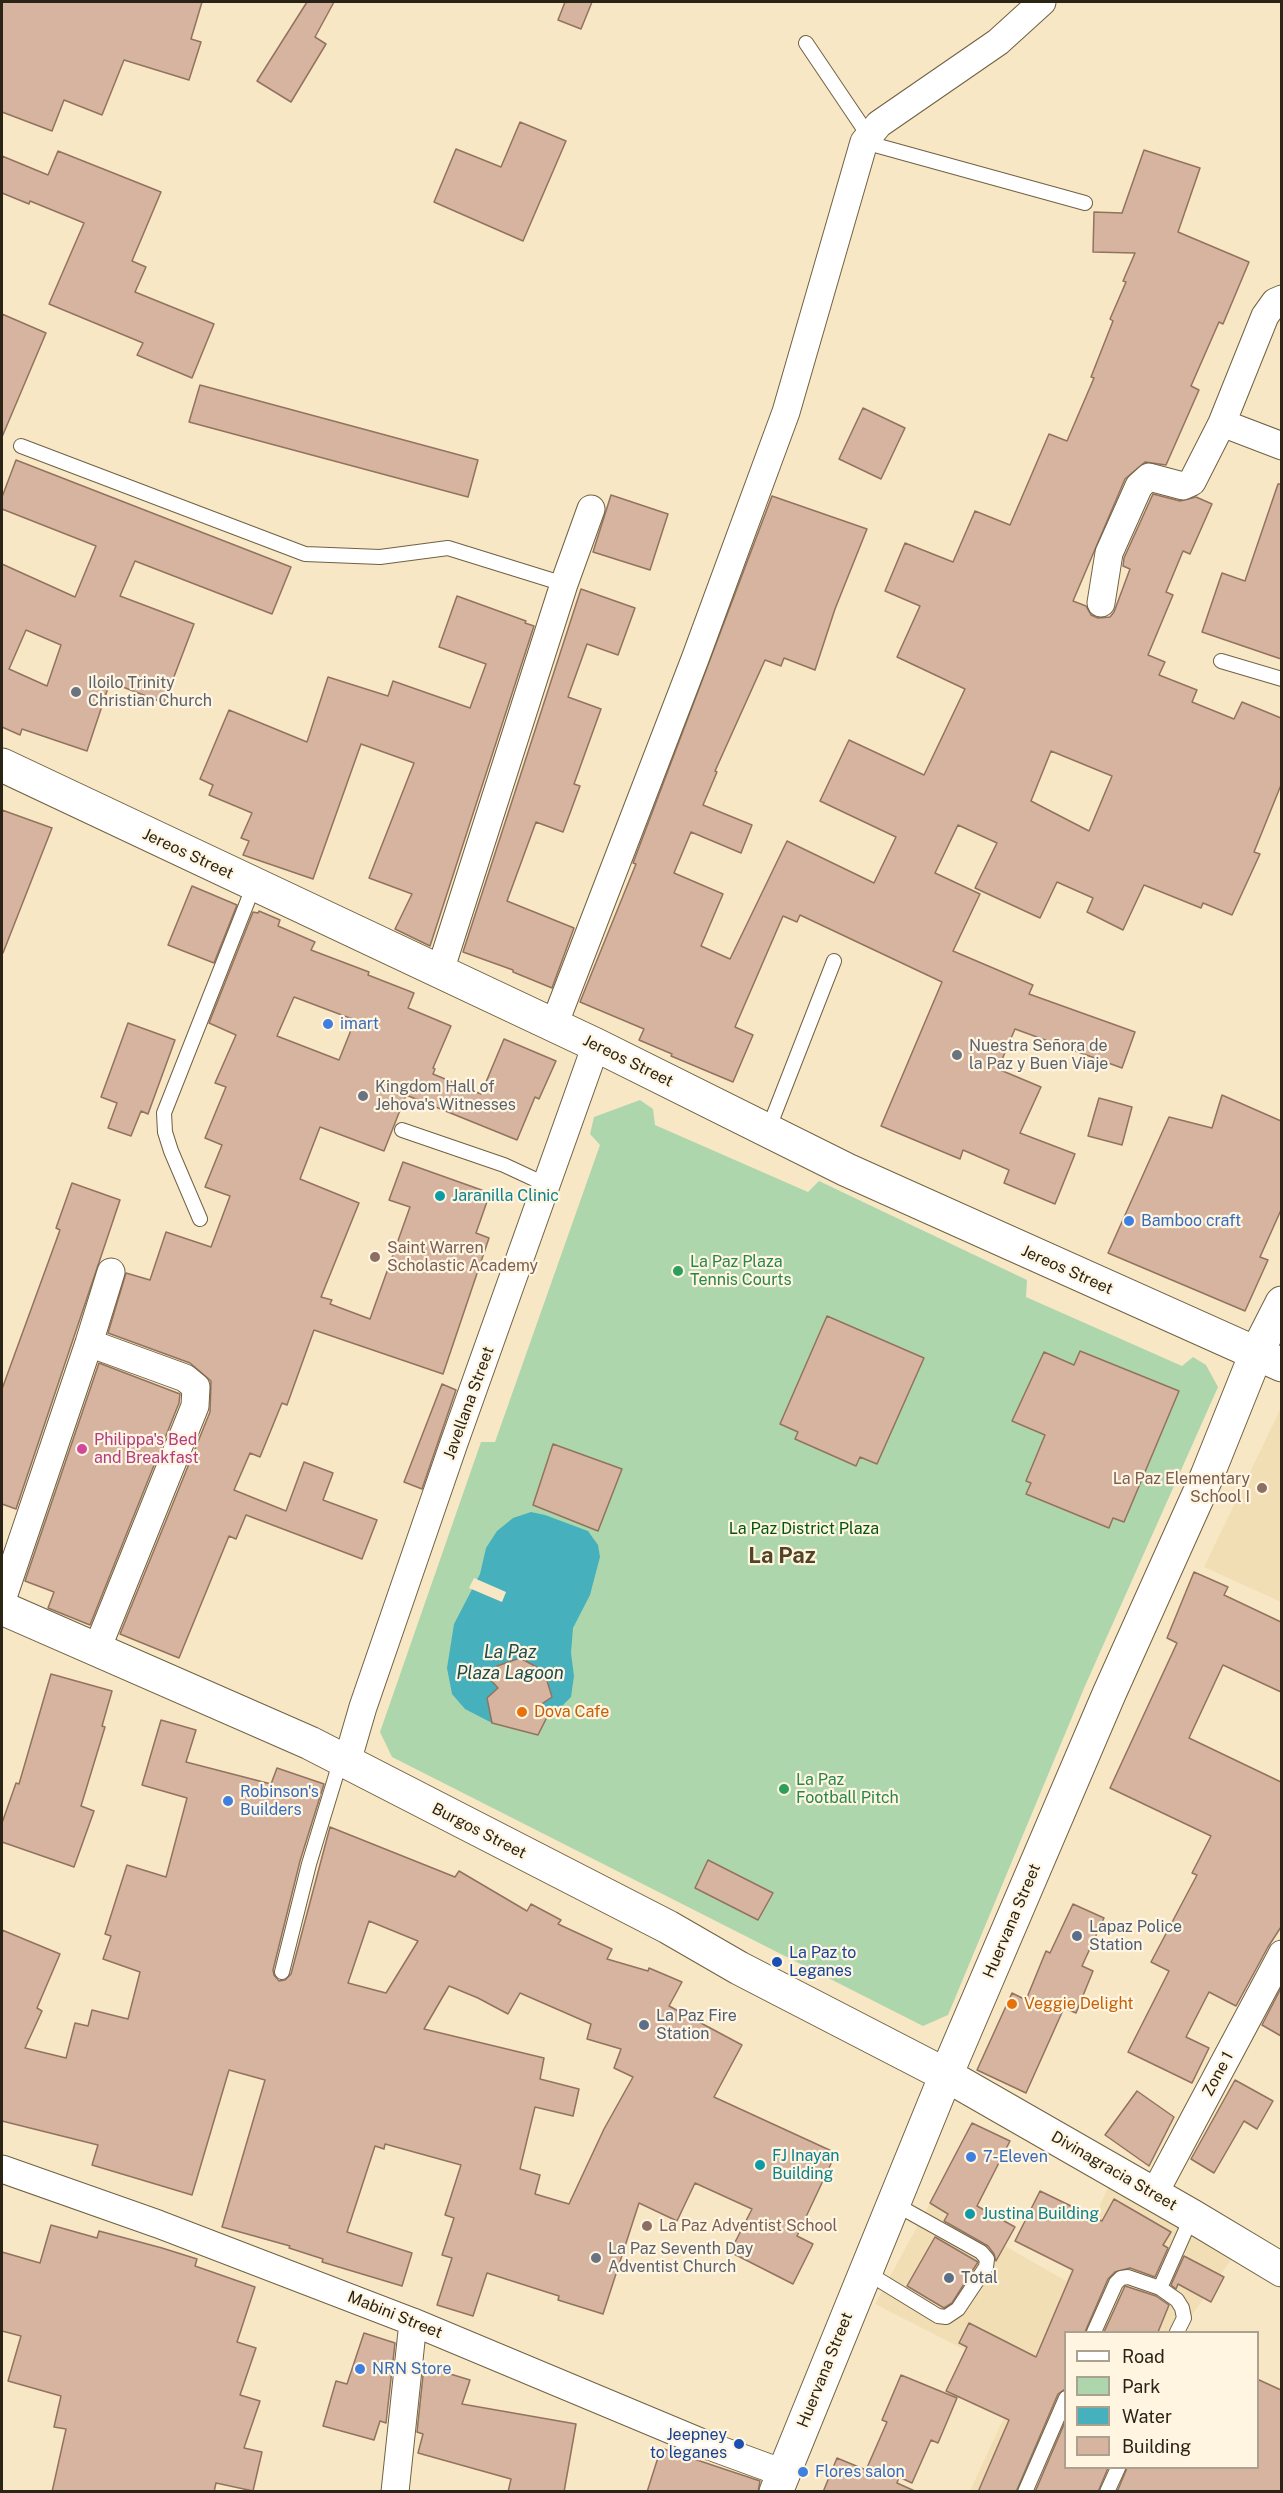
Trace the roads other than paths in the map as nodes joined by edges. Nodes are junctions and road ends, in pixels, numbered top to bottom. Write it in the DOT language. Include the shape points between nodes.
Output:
graph roads {
  1 [pos="1042,2"];
  2 [pos="806,43"];
  3 [pos="866,138"];
  4 [pos="1085,203"];
  5 [pos="1281,300"];
  6 [pos="1222,423"];
  7 [pos="21,446"];
  8 [pos="1281,446"];
  9 [pos="591,509"];
  10 [pos="564,584"];
  11 [pos="1101,603"];
  12 [pos="1221,661"];
  13 [pos="1281,679"];
  14 [pos="2,765"];
  15 [pos="254,885"];
  16 [pos="834,961"];
  17 [pos="440,971"];
  18 [pos="554,1025"];
  19 [pos="596,1045"];
  20 [pos="402,1130"];
  21 [pos="768,1130"];
  22 [pos="547,1185"];
  23 [pos="200,1219"];
  24 [pos="111,1272"];
  25 [pos="1281,1303"];
  26 [pos="89,1343"];
  27 [pos="1268,1359"];
  28 [pos="2,1600"];
  29 [pos="2,1608"];
  30 [pos="97,1649"];
  31 [pos="344,1761"];
  32 [pos="1281,1954"];
  33 [pos="282,1972"];
  34 [pos="946,2075"];
  35 [pos="2,2169"];
  36 [pos="1154,2194"];
  37 [pos="892,2203"];
  38 [pos="1192,2216"];
  39 [pos="1281,2270"];
  40 [pos="864,2271"];
  41 [pos="1160,2288"];
  42 [pos="413,2322"];
  43 [pos="1094,2331"];
  44 [pos="1178,2331"];
  45 [pos="1064,2400"];
  46 [pos="1118,2469"];
  47 [pos="779,2482"];
  48 [pos="395,2492"];
  49 [pos="1025,2492"];
  50 [pos="1107,2492"];
  1 -- 3 [label="street" via="998,42 879,124"];
  2 -- 3 [label="lane"];
  3 -- 4 [label="lane"];
  3 -- 18 [label="street" via="786,412"];
  5 -- 6 [label="street" via="1265,316"];
  6 -- 8 [label="street"];
  6 -- 11 [label="street" via="1192,482 1183,486 1149,477 1139,486 1109,553"];
  7 -- 10 [label="lane" via="305,554 380,557 448,548"];
  9 -- 10 [label="street"];
  10 -- 17 [label="street"];
  12 -- 13 [label="lane"];
  14 -- 15 [label="main road, Jereos Street"];
  15 -- 17 [label="main road, Jereos Street"];
  15 -- 23 [label="lane" via="164,1113 171,1150"];
  16 -- 21 [label="lane"];
  17 -- 18 [label="main road, Jereos Street"];
  18 -- 19 [label="main road, Jereos Street"];
  19 -- 21 [label="main road, Jereos Street"];
  19 -- 22 [label="street, Javellana Street"];
  20 -- 22 [label="lane" via="504,1165"];
  21 -- 27 [label="main road, Jereos Street" via="868,1180"];
  22 -- 31 [label="street, Javellana Street"];
  24 -- 26 [label="street"];
  25 -- 27 [label="main road, Huervana Street"];
  26 -- 28 [label="street"];
  26 -- 30 [label="street" via="185,1378 196,1387 195,1406"];
  27 -- 34 [label="main road, Huervana Street" via="1207,1476 1104,1705"];
  29 -- 30 [label="main road, Burgos Street"];
  30 -- 31 [label="main road, Burgos Street"];
  31 -- 33 [label="lane" via="309,1864"];
  31 -- 34 [label="main road, Burgos Street"];
  32 -- 36 [label="street, Zone 1"];
  34 -- 36 [label="main road, Divinagracia Street"];
  34 -- 37 [label="main road, Huervana Street"];
  35 -- 42 [label="street, Mabini Street"];
  36 -- 38 [label="main road, Divinagracia Street"];
  37 -- 40 [label="main road, Huervana Street"];
  37 -- 40 [label="lane" via="981,2252 987,2259 986,2267 958,2309 946,2317 938,2316"];
  38 -- 39 [label="main road, Divinagracia Street"];
  38 -- 41 [label="lane"];
  40 -- 47 [label="main road, Huervana Street"];
  41 -- 43 [label="lane" via="1121,2278"];
  41 -- 44 [label="lane" via="1182,2308 1184,2318"];
  42 -- 47 [label="street, Mabini Street" via="712,2447"];
  42 -- 48 [label="street"];
  45 -- 49 [label="lane"];
  46 -- 50 [label="lane"];
}
